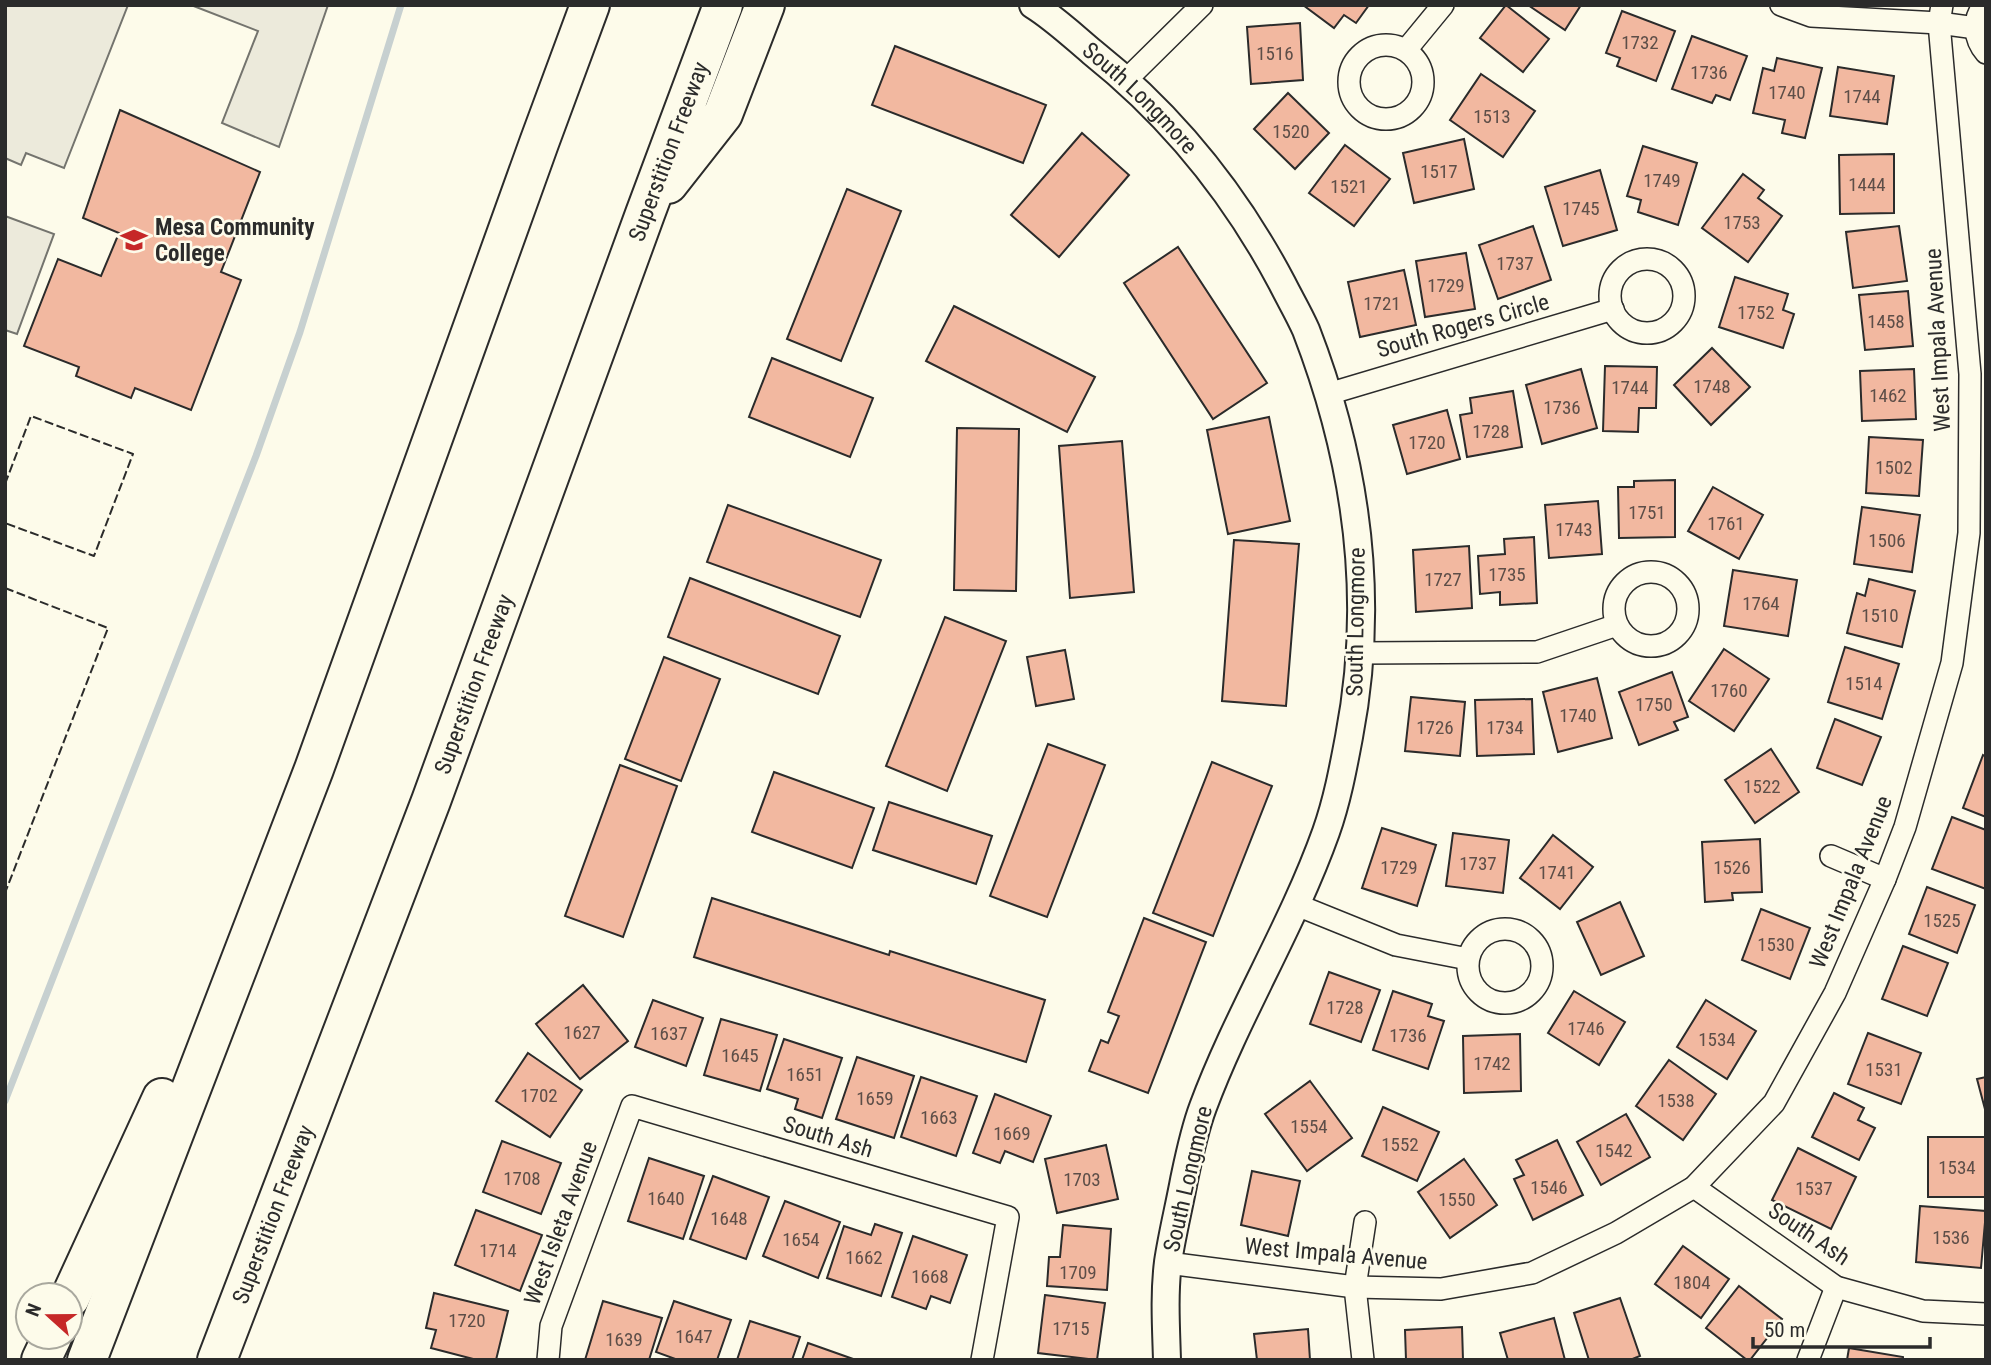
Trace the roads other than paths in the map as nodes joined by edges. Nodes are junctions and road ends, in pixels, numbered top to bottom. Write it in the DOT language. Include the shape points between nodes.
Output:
graph roads {
  1 [pos="581,5"];
  2 [pos="590,5"];
  3 [pos="723,5"];
  4 [pos="765,5"];
  5 [pos="1033,5"];
  6 [pos="1202,5"];
  7 [pos="1443,5"];
  8 [pos="1781,5"];
  9 [pos="1984,5"];
  10 [pos="1940,14"];
  11 [pos="1976,28"];
  12 [pos="1406,50"];
  13 [pos="1986,53"];
  14 [pos="1126,80"];
  15 [pos="539,143"];
  16 [pos="645,214"];
  17 [pos="1613,309"];
  18 [pos="1328,394"];
  19 [pos="1617,625"];
  20 [pos="1360,653"];
  21 [pos="314,769"];
  22 [pos="431,802"];
  23 [pos="1830,856"];
  24 [pos="1885,879"];
  25 [pos="1297,905"];
  26 [pos="1468,959"];
  27 [pos="632,1106"];
  28 [pos="1694,1187"];
  29 [pos="1365,1222"];
  30 [pos="1168,1263"];
  31 [pos="78,1281"];
  32 [pos="1355,1287"];
  33 [pos="1836,1287"];
  34 [pos="1986,1314"];
  35 [pos="87,1360"];
  36 [pos="216,1360"];
  37 [pos="235,1360"];
  38 [pos="548,1360"];
  39 [pos="982,1360"];
  40 [pos="1167,1360"];
  41 [pos="1363,1360"];
  42 [pos="1808,1360"];
  1 -- 15 [label="highway"];
  2 -- 15 [label="highway"];
  3 -- 16 [label="highway, Superstition Freeway"];
  4 -- 16 [label="highway" via="723,114"];
  5 -- 14 [label="street, South Longmore"];
  6 -- 14 [label="street"];
  7 -- 12 [label="street"];
  8 -- 10 [label="street" via="1811,16"];
  9 -- 11 [label="street"];
  10 -- 11 [label="street"];
  10 -- 24 [label="street, West Impala Avenue" via="1970,374 1969,533 1952,663 1905,827"];
  11 -- 13 [label="street"];
  14 -- 18 [label="street, South Longmore" via="1204,162 1262,247 1304,327"];
  15 -- 21 [label="highway"];
  16 -- 22 [label="highway, Superstition Freeway"];
  17 -- 18 [label="street, South Rogers Circle"];
  18 -- 20 [label="street, South Longmore" via="1357,518"];
  19 -- 20 [label="street" via="1537,652"];
  20 -- 25 [label="street, South Longmore" via="1339,788"];
  21 -- 31 [label="highway"];
  21 -- 35 [label="highway"];
  22 -- 36 [label="highway, Superstition Freeway"];
  22 -- 37 [label="highway"];
  23 -- 24 [label="street"];
  24 -- 28 [label="street, West Impala Avenue" via="1835,993 1774,1103"];
  25 -- 26 [label="street" via="1396,945"];
  25 -- 30 [label="street, South Longmore" via="1202,1111"];
  27 -- 38 [label="street, West Isleta Avenue" via="551,1326"];
  27 -- 39 [label="street, South Ash" via="1008,1217"];
  28 -- 32 [label="street, West Impala Avenue" via="1616,1233 1532,1273 1441,1289"];
  28 -- 33 [label="street, South Ash"];
  29 -- 32 [label="street"];
  30 -- 32 [label="street, West Impala Avenue"];
  30 -- 40 [label="street, South Longmore"];
  32 -- 41 [label="street"];
  33 -- 34 [label="street, South Ash" via="1923,1311"];
  33 -- 42 [label="street"];
}
